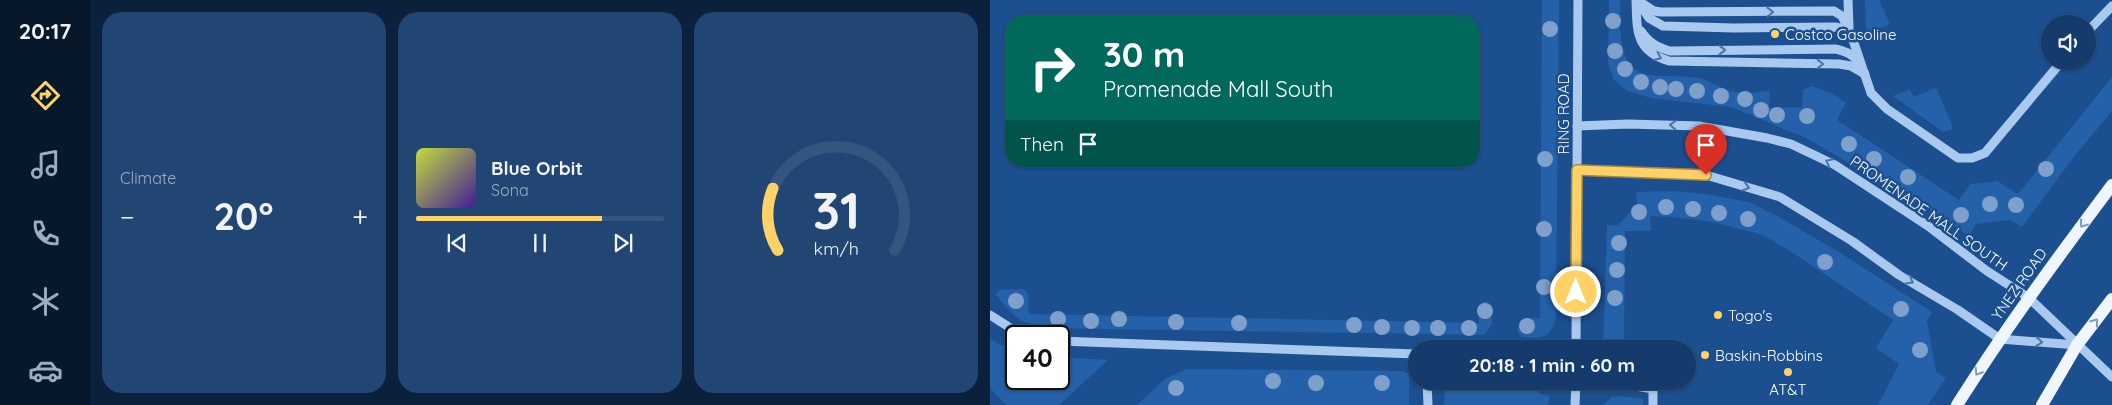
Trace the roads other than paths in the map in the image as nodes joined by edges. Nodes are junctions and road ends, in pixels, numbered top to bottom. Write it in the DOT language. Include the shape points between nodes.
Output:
graph roads {
  1 [pos="1578,0"];
  2 [pos="1637,0"];
  3 [pos="1848,1"];
  4 [pos="2112,6"];
  5 [pos="1637,18"];
  6 [pos="2096,23"];
  7 [pos="1849,30"];
  8 [pos="2054,70"];
  9 [pos="1865,74"];
  10 [pos="1577,126"];
  11 [pos="1577,170"];
  12 [pos="2112,185"];
  13 [pos="2028,298"];
  14 [pos="2112,299"];
  15 [pos="990,315"];
  16 [pos="1006,325"];
  17 [pos="2000,339"];
  18 [pos="1576,340"];
  19 [pos="1070,341"];
  20 [pos="2077,345"];
  21 [pos="1408,354"];
  22 [pos="2112,377"];
  23 [pos="1427,390"];
  24 [pos="1576,390"];
  25 [pos="1653,390"];
  26 [pos="1428,405"];
  27 [pos="1575,405"];
  28 [pos="1653,405"];
  29 [pos="1958,405"];
  30 [pos="2042,405"];
  1 -- 10 [label="street, RING ROAD"];
  2 -- 5 [label="street"];
  2 -- 7 [label="street" via="1649,18 1664,26 1835,27"];
  2 -- 7 [label="street, one-way" via="1661,12 1834,11 1842,16"];
  3 -- 7 [label="street"];
  4 -- 6 [label="street"];
  5 -- 9 [label="street, one-way" via="1647,40 1670,51 1836,49 1856,58"];
  5 -- 9 [label="street, one-way" via="1637,30 1643,46 1654,57 1669,61 1839,64"];
  7 -- 9 [label="street"];
  8 -- 9 [label="street" via="1985,153 1972,158 1958,158 1887,109 1871,93"];
  10 -- 11 [label="street, RING ROAD"];
  13 -- 10 [label="street, PROMENADE MALL SOUTH, one-way" via="1836,165 1791,144 1699,126"];
  11 -- 17 [label="street, one-way" via="1706,175 1780,197 1852,240 1899,275"];
  11 -- 18 [label="street, RING ROAD"];
  12 -- 13 [label="main road, YNEZ ROAD, one-way"];
  13 -- 17 [label="main road, YNEZ ROAD"];
  13 -- 20 [label="street, PROMENADE MALL SOUTH"];
  20 -- 14 [label="main road, one-way"];
  15 -- 16 [label="street"];
  17 -- 20 [label="street, one-way"];
  17 -- 29 [label="main road, YNEZ ROAD, one-way"];
  19 -- 21 [label="street"];
  20 -- 22 [label="street, PROMENADE MALL SOUTH"];
  20 -- 30 [label="main road"];
  23 -- 26 [label="street"];
  24 -- 27 [label="street"];
  25 -- 28 [label="street"];
}
